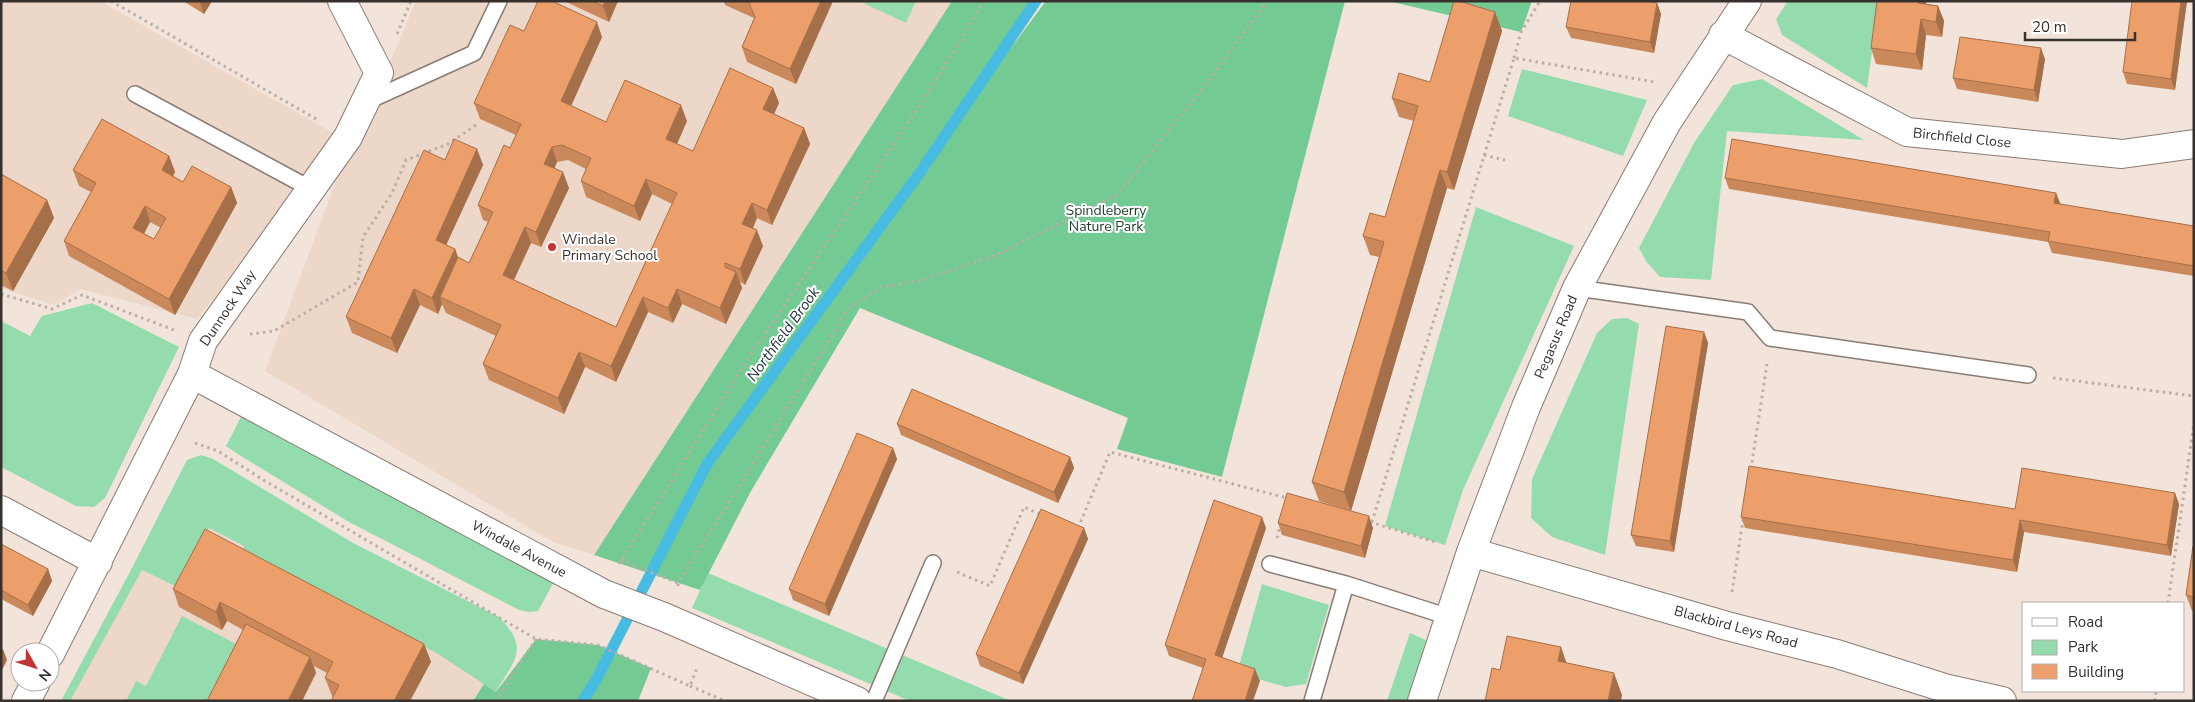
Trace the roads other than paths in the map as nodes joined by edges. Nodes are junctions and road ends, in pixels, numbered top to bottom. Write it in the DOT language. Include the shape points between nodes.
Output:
graph roads {
  1 [pos="342,1"];
  2 [pos="498,1"];
  3 [pos="1746,1"];
  4 [pos="1723,35"];
  5 [pos="135,94"];
  6 [pos="365,102"];
  7 [pos="2194,144"];
  8 [pos="311,188"];
  9 [pos="1576,288"];
  10 [pos="192,374"];
  11 [pos="2028,375"];
  12 [pos="1,510"];
  13 [pos="1471,552"];
  14 [pos="98,562"];
  15 [pos="933,563"];
  16 [pos="1270,564"];
  17 [pos="1346,584"];
  18 [pos="1449,617"];
  19 [pos="56,642"];
  20 [pos="857,701"];
  21 [pos="874,701"];
  22 [pos="1312,701"];
  23 [pos="1422,701"];
  24 [pos="2002,701"];
  1 -- 6 [label="street, Dunnock Way" via="379,73"];
  2 -- 6 [label="lane" via="474,53"];
  3 -- 4 [label="street, Pegasus Road"];
  4 -- 7 [label="street, Birchfield Close" via="1907,132 2122,154"];
  4 -- 9 [label="street, Pegasus Road" via="1667,122"];
  5 -- 8 [label="lane"];
  6 -- 8 [label="street, Dunnock Way" via="348,137"];
  8 -- 10 [label="street, Dunnock Way" via="203,341"];
  9 -- 11 [label="lane" via="1748,312 1770,338"];
  9 -- 13 [label="street, Pegasus Road"];
  10 -- 14 [label="street, Dunnock Way"];
  10 -- 20 [label="street, Windale Avenue" via="610,596"];
  12 -- 14 [label="street"];
  13 -- 18 [label="street, Pegasus Road"];
  13 -- 24 [label="street, Blackbird Leys Road" via="1727,626 1837,654 1948,689"];
  14 -- 19 [label="street, Dunnock Way"];
  15 -- 21 [label="lane"];
  16 -- 17 [label="lane"];
  17 -- 18 [label="lane"];
  17 -- 22 [label="lane"];
  18 -- 23 [label="street, Pegasus Road"];
}
